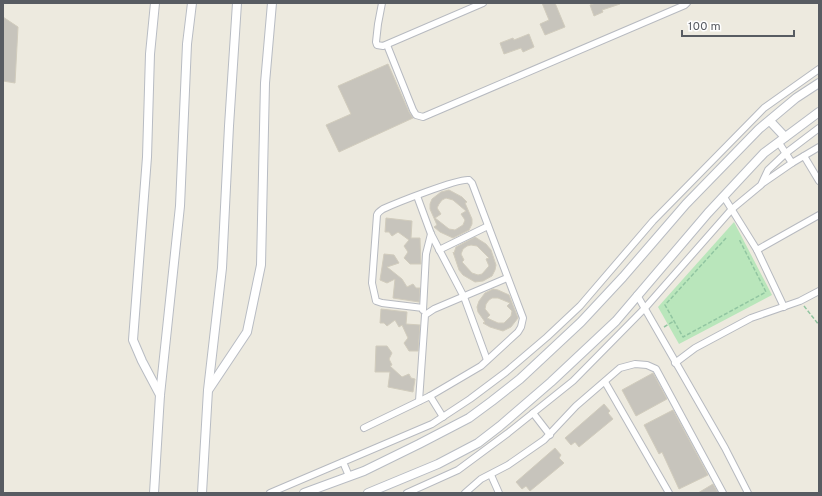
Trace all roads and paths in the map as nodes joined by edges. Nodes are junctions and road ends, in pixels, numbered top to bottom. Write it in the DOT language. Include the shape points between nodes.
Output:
graph roads {
  1 [pos="155,3"];
  2 [pos="192,3"];
  3 [pos="237,3"];
  4 [pos="272,3"];
  5 [pos="382,3"];
  6 [pos="482,3"];
  7 [pos="687,3"];
  8 [pos="387,45"];
  9 [pos="819,69"];
  10 [pos="819,83"];
  11 [pos="819,112"];
  12 [pos="770,120"];
  13 [pos="819,128"];
  14 [pos="782,140"];
  15 [pos="819,148"];
  16 [pos="786,153"];
  17 [pos="804,156"];
  18 [pos="792,162"];
  19 [pos="819,182"];
  20 [pos="761,185"];
  21 [pos="417,196"];
  22 [pos="724,197"];
  23 [pos="732,209"];
  24 [pos="819,215"];
  25 [pos="488,226"];
  26 [pos="431,234"];
  27 [pos="726,238"];
  28 [pos="739,239"];
  29 [pos="439,250"];
  30 [pos="757,250"];
  31 [pos="506,278"];
  32 [pos="819,291"];
  33 [pos="637,295"];
  34 [pos="464,297"];
  35 [pos="800,302"];
  36 [pos="784,307"];
  37 [pos="423,308"];
  38 [pos="645,308"];
  39 [pos="425,316"];
  40 [pos="674,321"];
  41 [pos="819,325"];
  42 [pos="658,330"];
  43 [pos="487,360"];
  44 [pos="676,363"];
  45 [pos="605,382"];
  46 [pos="208,390"];
  47 [pos="160,395"];
  48 [pos="430,396"];
  49 [pos="419,401"];
  50 [pos="533,413"];
  51 [pos="443,417"];
  52 [pos="364,428"];
  53 [pos="550,435"];
  54 [pos="343,462"];
  55 [pos="490,475"];
  56 [pos="349,476"];
  57 [pos="154,493"];
  58 [pos="202,493"];
  59 [pos="270,493"];
  60 [pos="304,493"];
  61 [pos="368,493"];
  62 [pos="406,493"];
  63 [pos="466,493"];
  64 [pos="499,493"];
  65 [pos="669,493"];
  66 [pos="723,493"];
  67 [pos="748,493"];
  1 -- 47 [label="main road" via="133,340"];
  2 -- 47 [label="main road" via="187,44 180,206"];
  3 -- 46 [label="main road" via="228,126 222,268"];
  4 -- 46 [label="main road" via="265,83 261,265 247,332"];
  5 -- 8 [label="street" via="376,42 380,46"];
  6 -- 8 [label="street"];
  7 -- 8 [label="street" via="423,117 416,115 413,110"];
  9 -- 51 [label="street" via="764,108 654,221 580,306 547,337 506,372"];
  10 -- 12 [label="main road"];
  11 -- 14 [label="main road"];
  12 -- 14 [label="main road"];
  12 -- 56 [label="main road" via="686,204 581,322 520,379 470,418"];
  13 -- 16 [label="street"];
  14 -- 16 [label="street"];
  14 -- 22 [label="main road" via="764,154"];
  15 -- 17 [label="street"];
  16 -- 18 [label="street"];
  16 -- 20 [label="street" via="768,170"];
  17 -- 18 [label="street"];
  17 -- 19 [label="street"];
  18 -- 20 [label="street"];
  20 -- 23 [label="street"];
  21 -- 25 [label="street" via="461,180 469,180"];
  21 -- 26 [label="street"];
  21 -- 37 [label="street" via="383,209 377,215 372,288 378,302"];
  22 -- 23 [label="street"];
  22 -- 33 [label="main road"];
  23 -- 30 [label="street"];
  23 -- 38 [label="street"];
  24 -- 30 [label="street"];
  25 -- 29 [label="street"];
  25 -- 31 [label="street"];
  26 -- 29 [label="street"];
  26 -- 37 [label="street" via="426,254"];
  27 -- 40 [label="path" via="665,305"];
  28 -- 40 [label="path" via="766,292 683,337"];
  29 -- 34 [label="street"];
  30 -- 36 [label="street"];
  31 -- 34 [label="street"];
  31 -- 43 [label="street" via="523,318 522,323 518,332"];
  32 -- 35 [label="street"];
  33 -- 38 [label="street"];
  33 -- 61 [label="main road" via="587,350 478,443 438,464"];
  34 -- 39 [label="street" via="434,309"];
  34 -- 43 [label="street"];
  35 -- 36 [label="street"];
  35 -- 41 [label="path"];
  36 -- 44 [label="street" via="751,318 695,348"];
  37 -- 39 [label="street"];
  38 -- 42 [label="street"];
  38 -- 50 [label="street" via="573,381"];
  39 -- 49 [label="street"];
  40 -- 42 [label="path"];
  42 -- 44 [label="street"];
  43 -- 48 [label="street"];
  44 -- 67 [label="street"];
  45 -- 53 [label="street" via="576,406"];
  45 -- 65 [label="street"];
  45 -- 66 [label="street" via="620,368 630,364 647,365 656,369"];
  46 -- 58 [label="main road"];
  47 -- 57 [label="main road"];
  48 -- 49 [label="street"];
  48 -- 51 [label="street"];
  49 -- 52 [label="street"];
  50 -- 53 [label="street"];
  50 -- 62 [label="street" via="458,470"];
  51 -- 54 [label="street"];
  53 -- 55 [label="street"];
  54 -- 56 [label="street"];
  54 -- 59 [label="street"];
  55 -- 63 [label="street"];
  55 -- 64 [label="street"];
  56 -- 60 [label="main road"];
}
